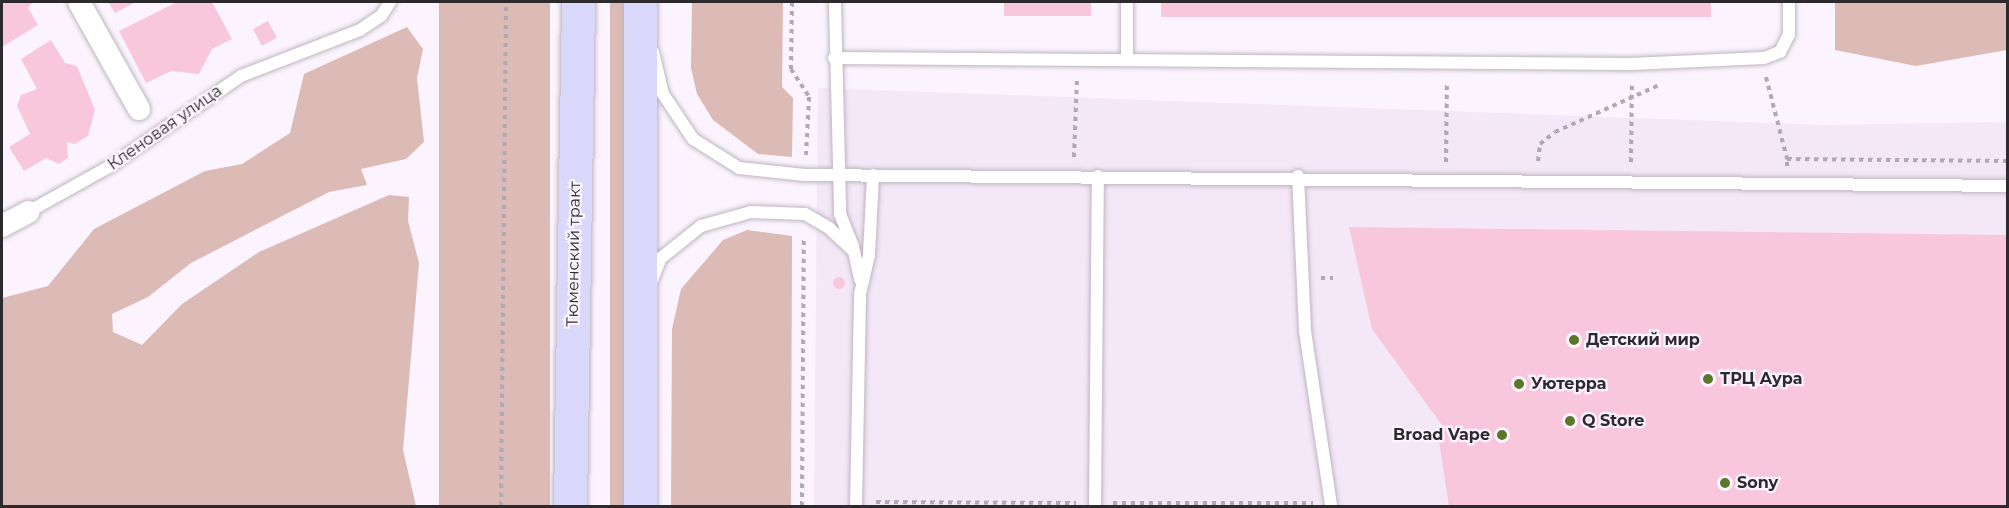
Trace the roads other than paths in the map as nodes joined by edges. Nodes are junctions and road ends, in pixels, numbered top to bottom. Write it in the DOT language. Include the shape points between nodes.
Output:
graph roads {
  1 [pos="79,2"];
  2 [pos="390,2"];
  3 [pos="578,2"];
  4 [pos="640,2"];
  5 [pos="835,2"];
  6 [pos="1127,2"];
  7 [pos="1789,2"];
  8 [pos="834,58"];
  9 [pos="1127,59"];
  10 [pos="139,109"];
  11 [pos="839,175"];
  12 [pos="873,175"];
  13 [pos="1098,176"];
  14 [pos="1298,176"];
  15 [pos="2007,186"];
  16 [pos="28,212"];
  17 [pos="2,226"];
  18 [pos="854,251"];
  19 [pos="861,281"];
  20 [pos="641,309"];
  21 [pos="570,507"];
  22 [pos="640,507"];
  23 [pos="856,507"];
  24 [pos="1095,507"];
  25 [pos="1331,507"];
  1 -- 10 [label="street"];
  2 -- 16 [label="lane, Кленовая улица" via="381,16 360,30 241,76 112,165"];
  3 -- 21 [label="main road, Тюменский тракт"];
  4 -- 11 [label="lane" via="663,94 693,139 739,168"];
  4 -- 20 [label="main road"];
  5 -- 8 [label="lane"];
  6 -- 9 [label="lane"];
  7 -- 9 [label="lane" via="1789,34 1780,52 1764,58 1631,63"];
  8 -- 9 [label="lane"];
  8 -- 11 [label="lane"];
  11 -- 12 [label="lane"];
  11 -- 18 [label="lane" via="840,214"];
  12 -- 13 [label="lane"];
  12 -- 19 [label="lane" via="869,255"];
  13 -- 14 [label="lane"];
  13 -- 24 [label="lane"];
  14 -- 15 [label="lane"];
  14 -- 25 [label="lane" via="1305,331"];
  16 -- 17 [label="street, Кленовая улица"];
  18 -- 19 [label="lane"];
  18 -- 20 [label="lane" via="805,214 751,212 700,226 661,258"];
  19 -- 23 [label="lane"];
  20 -- 22 [label="main road"];
}
